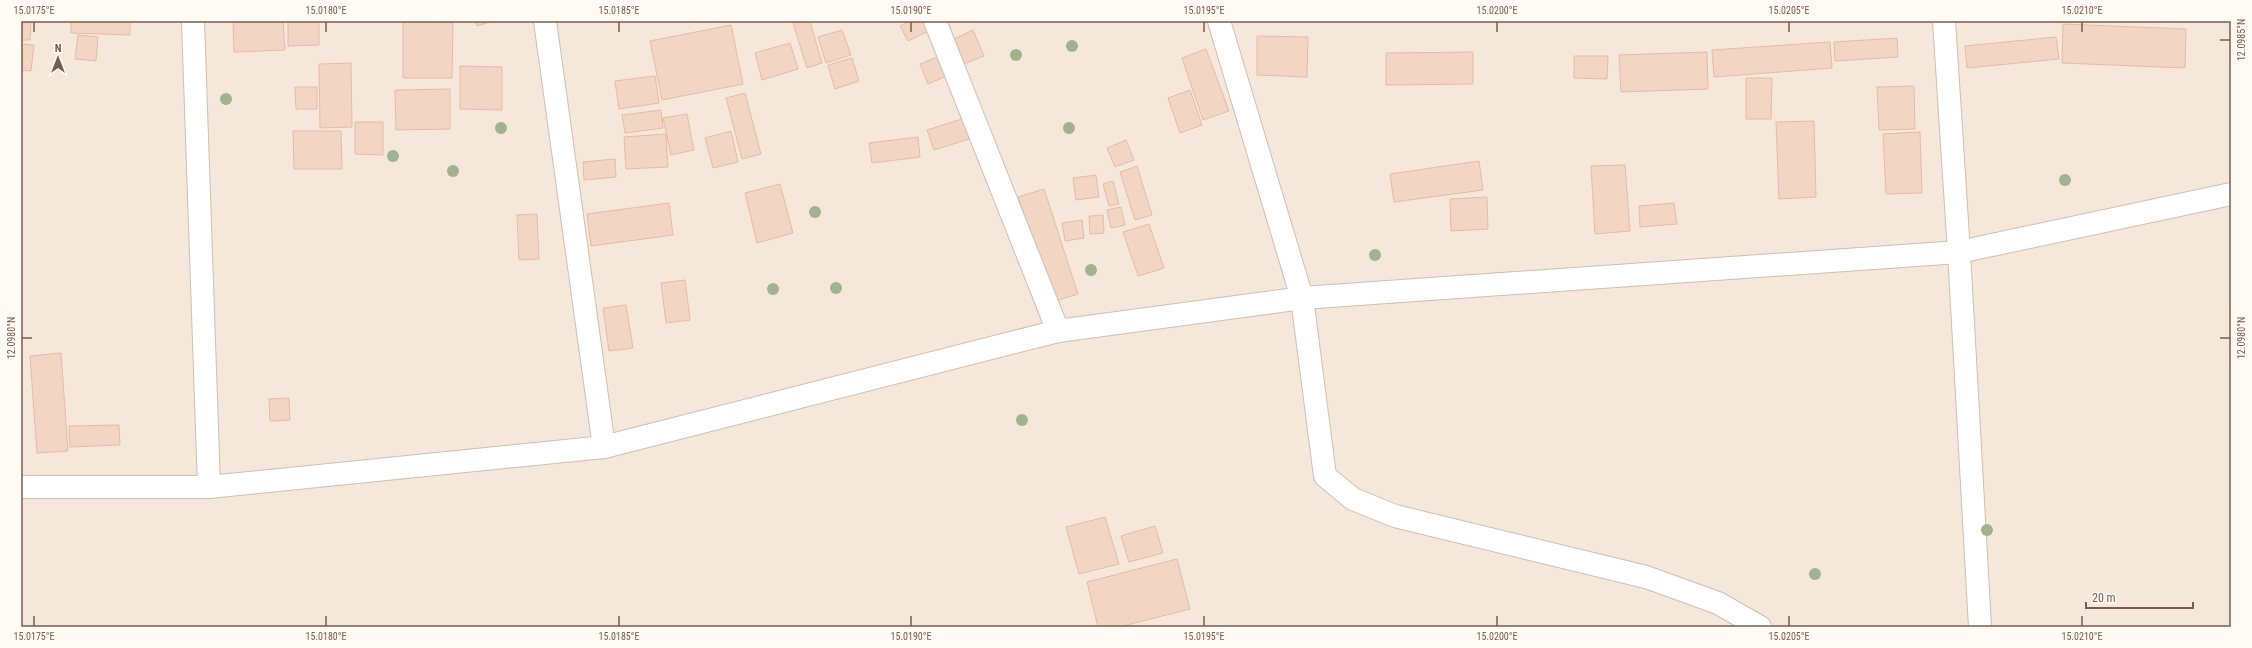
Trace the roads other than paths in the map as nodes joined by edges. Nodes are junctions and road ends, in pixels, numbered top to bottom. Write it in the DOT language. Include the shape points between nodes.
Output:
graph roads {
  1 [pos="193,21"];
  2 [pos="545,21"];
  3 [pos="936,21"];
  4 [pos="1219,21"];
  5 [pos="1944,21"];
  6 [pos="2231,194"];
  7 [pos="1959,252"];
  8 [pos="1302,298"];
  9 [pos="1058,331"];
  10 [pos="604,447"];
  11 [pos="21,487"];
  12 [pos="209,487"];
  13 [pos="1760,627"];
  14 [pos="1980,627"];
  1 -- 12 [label="street"];
  2 -- 10 [label="street"];
  3 -- 9 [label="street"];
  4 -- 8 [label="street"];
  5 -- 7 [label="street"];
  6 -- 7 [label="street"];
  7 -- 8 [label="street"];
  7 -- 14 [label="street"];
  8 -- 9 [label="street"];
  8 -- 13 [label="street" via="1325,476 1353,499 1395,516 1646,577 1718,603"];
  9 -- 10 [label="street"];
  10 -- 12 [label="street"];
  11 -- 12 [label="street"];
}
